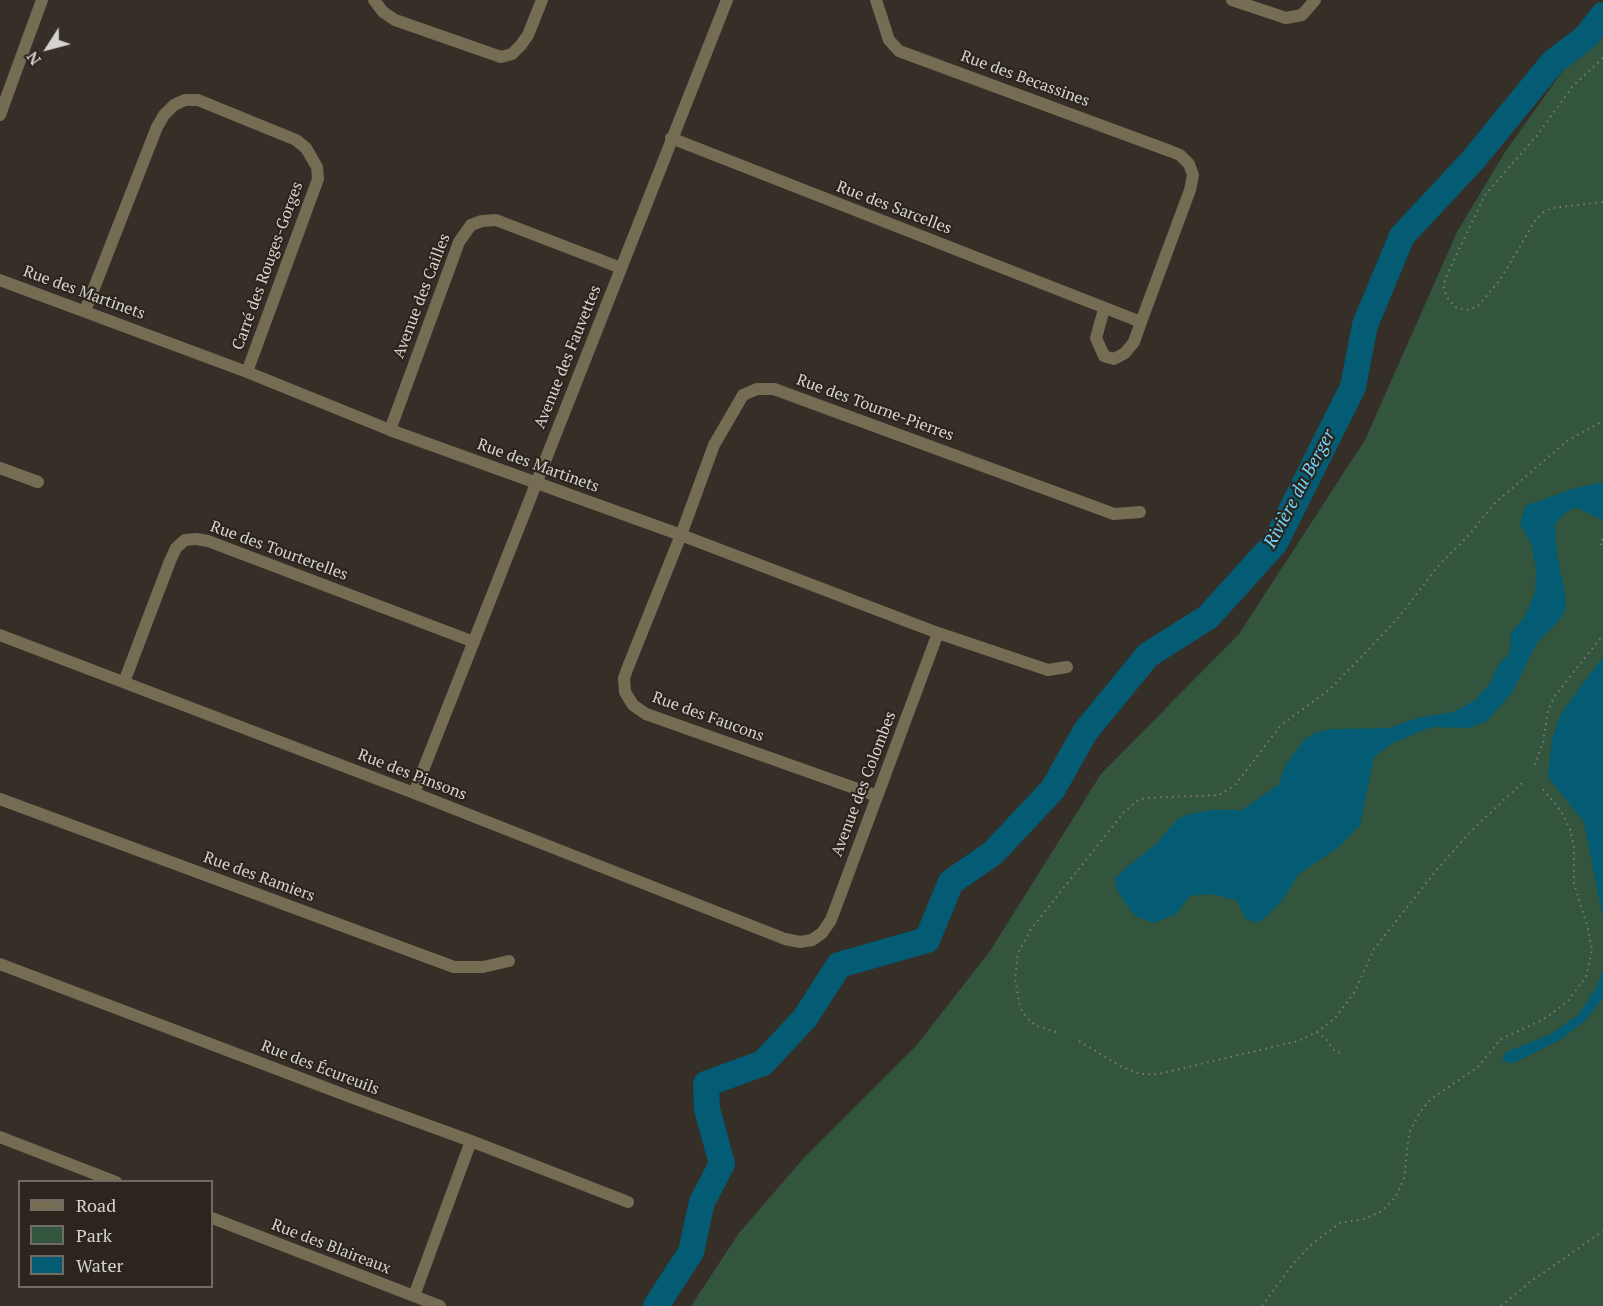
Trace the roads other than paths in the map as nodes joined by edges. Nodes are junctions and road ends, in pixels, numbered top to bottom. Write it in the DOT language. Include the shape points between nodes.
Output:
graph roads {
  1 [pos="42,0"];
  2 [pos="374,0"];
  3 [pos="542,0"];
  4 [pos="727,0"];
  5 [pos="876,0"];
  6 [pos="1232,0"];
  7 [pos="1315,0"];
  8 [pos="0,115"];
  9 [pos="671,138"];
  10 [pos="621,268"];
  11 [pos="0,280"];
  12 [pos="1104,309"];
  13 [pos="85,311"];
  14 [pos="1141,322"];
  15 [pos="247,372"];
  16 [pos="390,430"];
  17 [pos="0,468"];
  18 [pos="38,482"];
  19 [pos="536,482"];
  20 [pos="1140,512"];
  21 [pos="681,535"];
  22 [pos="938,633"];
  23 [pos="0,635"];
  24 [pos="474,642"];
  25 [pos="1067,667"];
  26 [pos="124,682"];
  27 [pos="414,793"];
  28 [pos="877,796"];
  29 [pos="0,799"];
  30 [pos="812,940"];
  31 [pos="509,961"];
  32 [pos="0,964"];
  33 [pos="0,1137"];
  34 [pos="471,1141"];
  35 [pos="111,1180"];
  36 [pos="628,1202"];
  37 [pos="213,1218"];
  38 [pos="414,1296"];
  39 [pos="440,1306"];
  1 -- 8 [label="street"];
  2 -- 3 [label="street" via="395,20 501,57 512,54 521,45"];
  4 -- 9 [label="street, Avenue des Fauvettes"];
  5 -- 14 [label="street, Rue des Becassines" via="889,40 899,51 1170,151 1189,164 1193,175 1190,190"];
  6 -- 7 [label="street" via="1286,18 1302,15"];
  9 -- 10 [label="street, Avenue des Fauvettes"];
  9 -- 12 [label="street, Rue des Sarcelles"];
  10 -- 16 [label="street, Avenue des Cailles" via="496,220 471,225 459,242"];
  10 -- 19 [label="street, Avenue des Fauvettes"];
  11 -- 13 [label="street, Rue des Martinets"];
  12 -- 14 [label="street, Rue des Sarcelles"];
  12 -- 14 [label="street" via="1096,338 1104,356 1114,359 1125,353"];
  13 -- 15 [label="street, Rue des Martinets"];
  13 -- 15 [label="street, Carré des Rouges-Gorges" via="157,127 174,105 185,99 198,100 296,140 318,167 318,179"];
  15 -- 16 [label="street, Rue des Martinets"];
  16 -- 19 [label="street, Rue des Martinets"];
  17 -- 18 [label="street"];
  19 -- 21 [label="street, Rue des Martinets"];
  19 -- 24 [label="street, Avenue des Fauvettes"];
  20 -- 21 [label="street, Rue des Tourne-Pierres" via="1114,514 774,389 757,389 743,395 714,445"];
  21 -- 22 [label="street, Rue des Martinets"];
  21 -- 28 [label="street, Rue des Faucons" via="624,678 625,692 633,705 646,714"];
  22 -- 25 [label="street, Rue des Martinets" via="1048,670"];
  22 -- 28 [label="street, Avenue des Colombes"];
  23 -- 26 [label="street, Rue des Pinsons"];
  24 -- 26 [label="street, Rue des Tourterelles" via="196,538 185,540 176,548"];
  24 -- 27 [label="street, Avenue des Fauvettes"];
  26 -- 27 [label="street, Rue des Pinsons"];
  27 -- 30 [label="street, Rue des Pinsons" via="785,939"];
  28 -- 30 [label="street, Avenue des Colombes" via="831,920"];
  29 -- 31 [label="street, Rue des Ramiers" via="454,966"];
  32 -- 34 [label="street, Rue des Écureuils"];
  33 -- 35 [label="street"];
  34 -- 36 [label="street, Rue des Écureuils"];
  34 -- 38 [label="street"];
  37 -- 38 [label="street, Rue des Blaireaux"];
  38 -- 39 [label="street, Rue des Blaireaux"];
}
